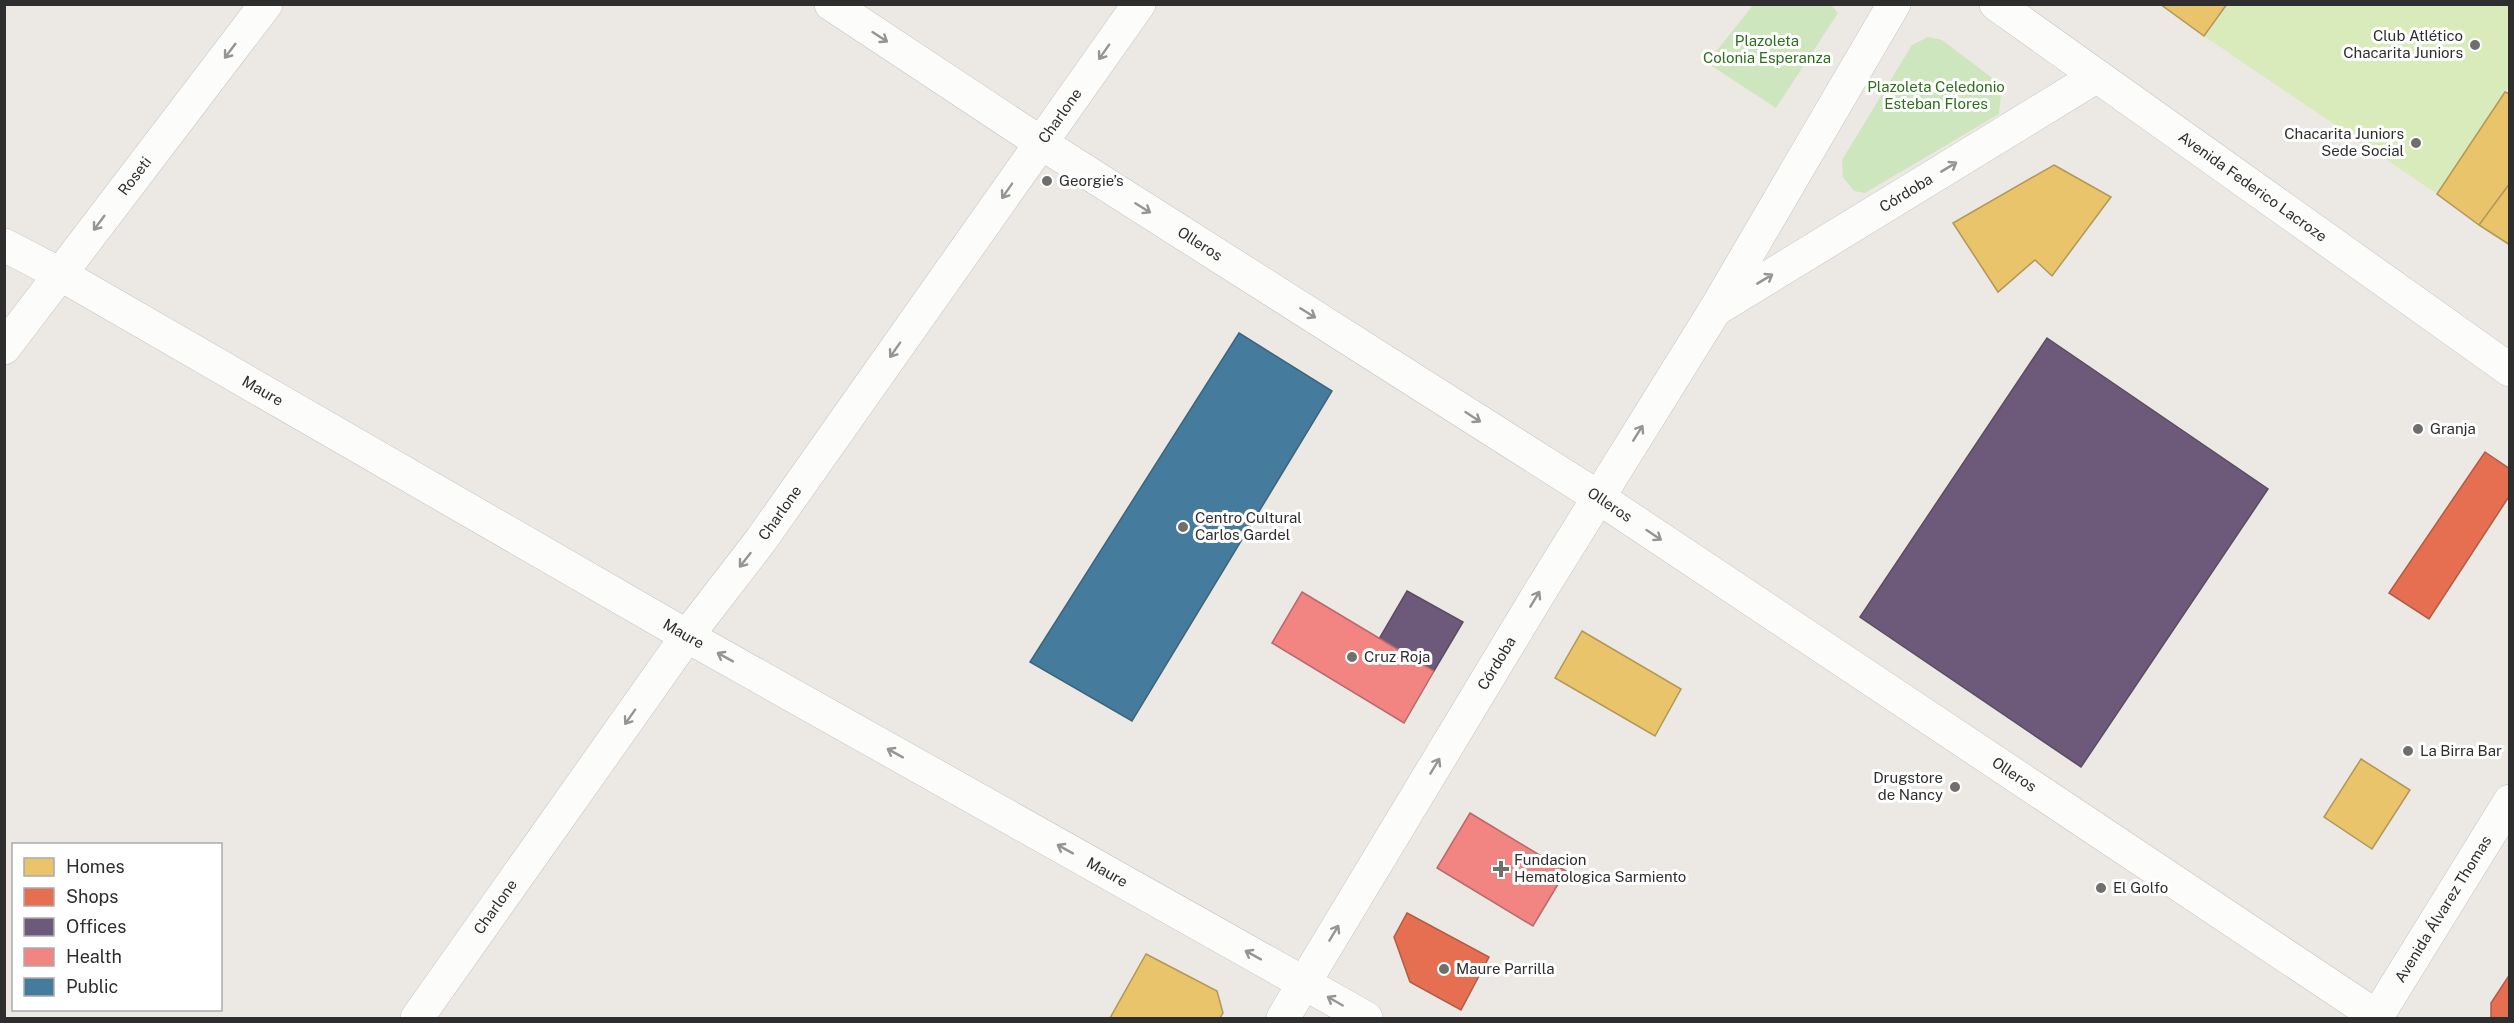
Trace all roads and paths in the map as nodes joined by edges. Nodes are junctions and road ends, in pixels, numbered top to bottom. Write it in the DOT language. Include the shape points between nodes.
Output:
graph roads {
  1 [pos="266,4"];
  2 [pos="831,4"];
  3 [pos="1139,4"];
  4 [pos="1894,4"];
  5 [pos="1996,4"];
  6 [pos="2097,76"];
  7 [pos="1041,143"];
  8 [pos="4,245"];
  9 [pos="60,274"];
  10 [pos="1715,310"];
  11 [pos="4,348"];
  12 [pos="2510,370"];
  13 [pos="1598,497"];
  14 [pos="687,636"];
  15 [pos="2510,801"];
  16 [pos="1304,983"];
  17 [pos="417,1018"];
  18 [pos="1283,1018"];
  19 [pos="1366,1018"];
  20 [pos="2377,1018"];
  1 -- 9 [label="street, Roseti, one-way"];
  2 -- 7 [label="street, Olleros, one-way"];
  3 -- 7 [label="street, Charlone, one-way"];
  4 -- 10 [label="street, Córdoba"];
  5 -- 6 [label="street, Avenida Federico Lacroze"];
  10 -- 6 [label="street, Córdoba, one-way"];
  6 -- 12 [label="street, Avenida Federico Lacroze"];
  7 -- 13 [label="street, Olleros, one-way"];
  7 -- 14 [label="street, Charlone, one-way" via="768,531"];
  8 -- 9 [label="street, Maure"];
  9 -- 11 [label="street, Roseti"];
  9 -- 14 [label="street, Maure"];
  13 -- 10 [label="street, Córdoba, one-way"];
  16 -- 13 [label="street, Córdoba, one-way"];
  13 -- 20 [label="street, Olleros, one-way"];
  16 -- 14 [label="street, Maure, one-way"];
  14 -- 17 [label="street, Charlone, one-way"];
  15 -- 20 [label="street, Avenida Álvarez Thomas"];
  16 -- 18 [label="street, Córdoba"];
  19 -- 16 [label="street, Maure, one-way"];
}
